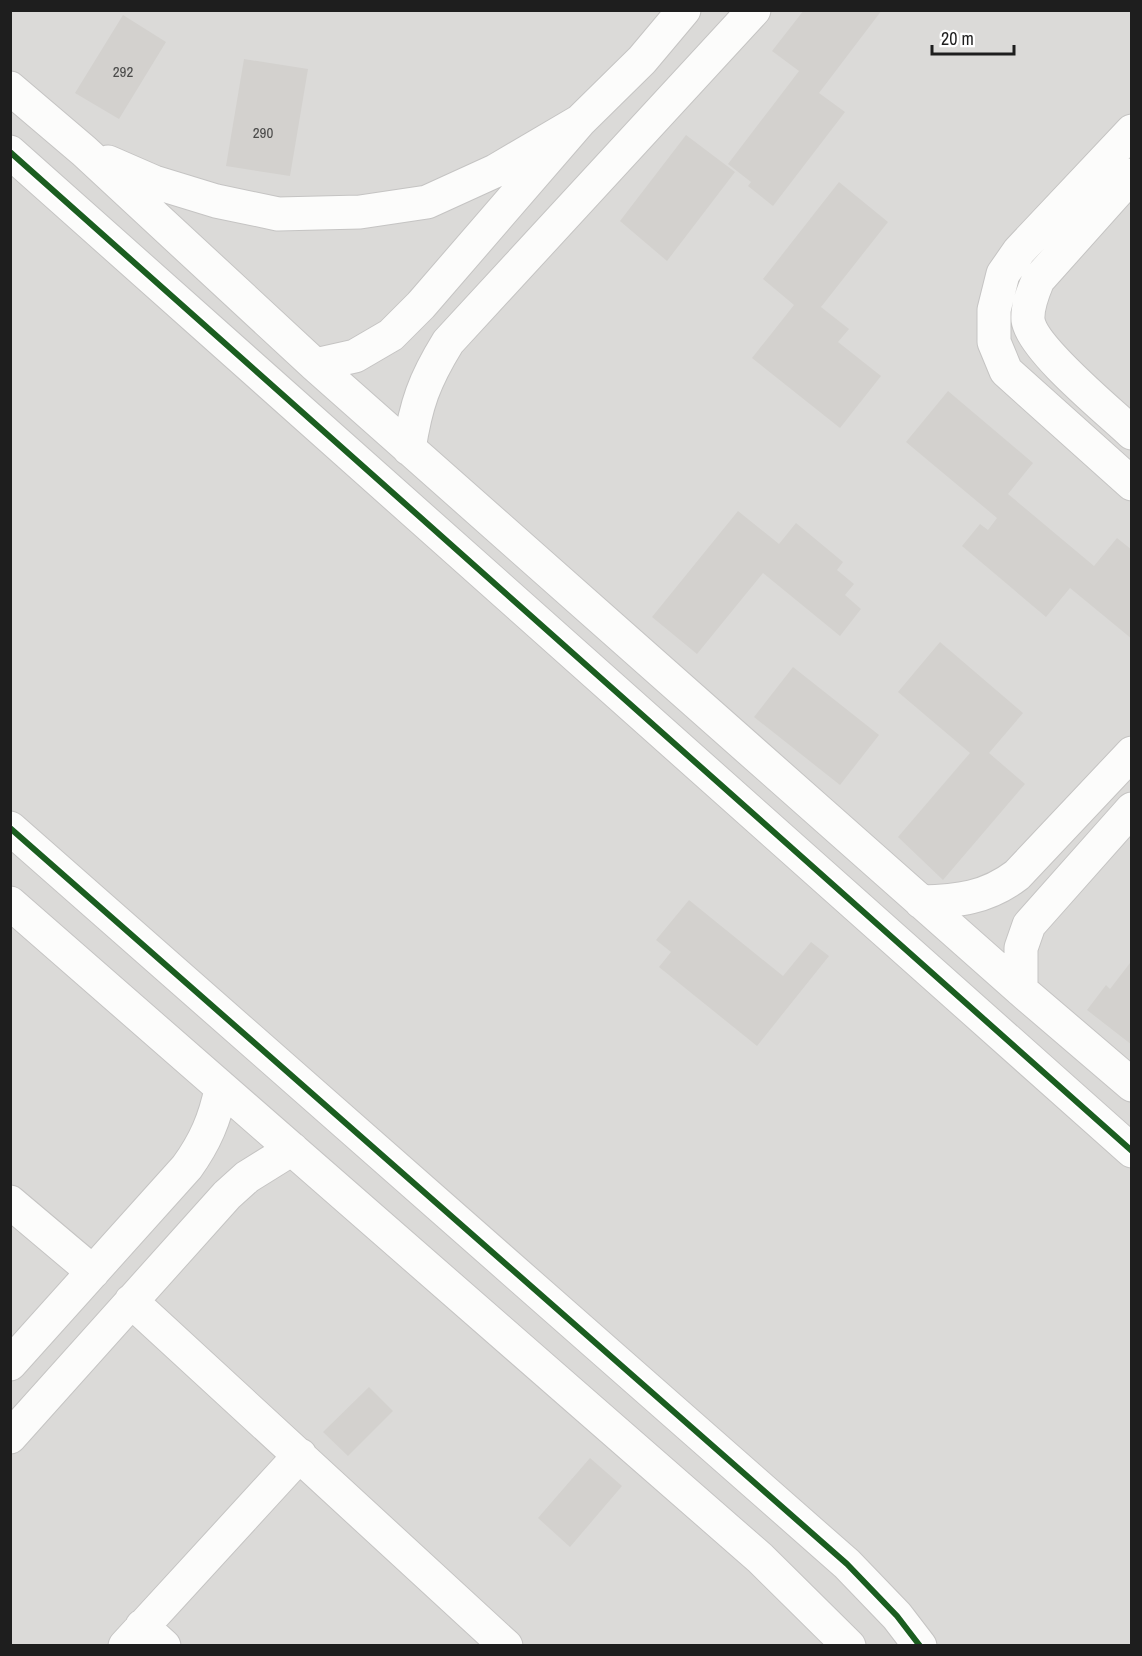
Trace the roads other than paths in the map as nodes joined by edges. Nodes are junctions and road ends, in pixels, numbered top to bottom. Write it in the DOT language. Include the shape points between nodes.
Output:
graph roads {
  1 [pos="684,10"];
  2 [pos="754,10"];
  3 [pos="10,88"];
  4 [pos="580,121"];
  5 [pos="1131,130"];
  6 [pos="84,151"];
  7 [pos="10,152"];
  8 [pos="1131,175"];
  9 [pos="315,365"];
  10 [pos="1131,433"];
  11 [pos="410,449"];
  12 [pos="1131,484"];
  13 [pos="1131,753"];
  14 [pos="1131,809"];
  15 [pos="10,828"];
  16 [pos="1023,870"];
  17 [pos="1051,900"];
  18 [pos="921,902"];
  19 [pos="10,903"];
  20 [pos="1021,990"];
  21 [pos="1131,1085"];
  22 [pos="221,1089"];
  23 [pos="292,1149"];
  24 [pos="1131,1150"];
  25 [pos="10,1202"];
  26 [pos="93,1272"];
  27 [pos="131,1301"];
  28 [pos="10,1364"];
  29 [pos="10,1437"];
  30 [pos="300,1455"];
  31 [pos="144,1639"];
  32 [pos="506,1646"];
  33 [pos="849,1646"];
  34 [pos="920,1646"];
  1 -- 4 [label="street" via="642,60"];
  2 -- 11 [label="street" via="448,342 415,411"];
  3 -- 6 [label="street"];
  4 -- 6 [label="street" via="495,171 427,202 360,212 278,214 216,201 154,182"];
  4 -- 9 [label="street" via="391,335 355,356"];
  5 -- 12 [label="street" via="1019,251 1003,274 994,310 994,342 1005,371"];
  6 -- 9 [label="street"];
  7 -- 24 [label="street"];
  8 -- 10 [label="street" via="1038,280 1028,322 1046,352"];
  9 -- 11 [label="street"];
  11 -- 18 [label="street"];
  13 -- 16 [label="street"];
  14 -- 17 [label="street"];
  15 -- 34 [label="street" via="847,1564"];
  16 -- 17 [label="street" via="1027,893 1042,901"];
  16 -- 18 [label="street" via="1000,888 980,896"];
  17 -- 20 [label="street" via="1029,925 1021,948"];
  18 -- 20 [label="street"];
  19 -- 22 [label="street"];
  20 -- 21 [label="street"];
  22 -- 23 [label="street"];
  22 -- 26 [label="street" via="204,1143 188,1167"];
  23 -- 27 [label="street" via="247,1177 227,1195"];
  23 -- 33 [label="street" via="760,1557"];
  25 -- 26 [label="street"];
  26 -- 28 [label="street"];
  27 -- 29 [label="street"];
  27 -- 30 [label="street"];
  30 -- 31 [label="street"];
  30 -- 32 [label="street"];
}
